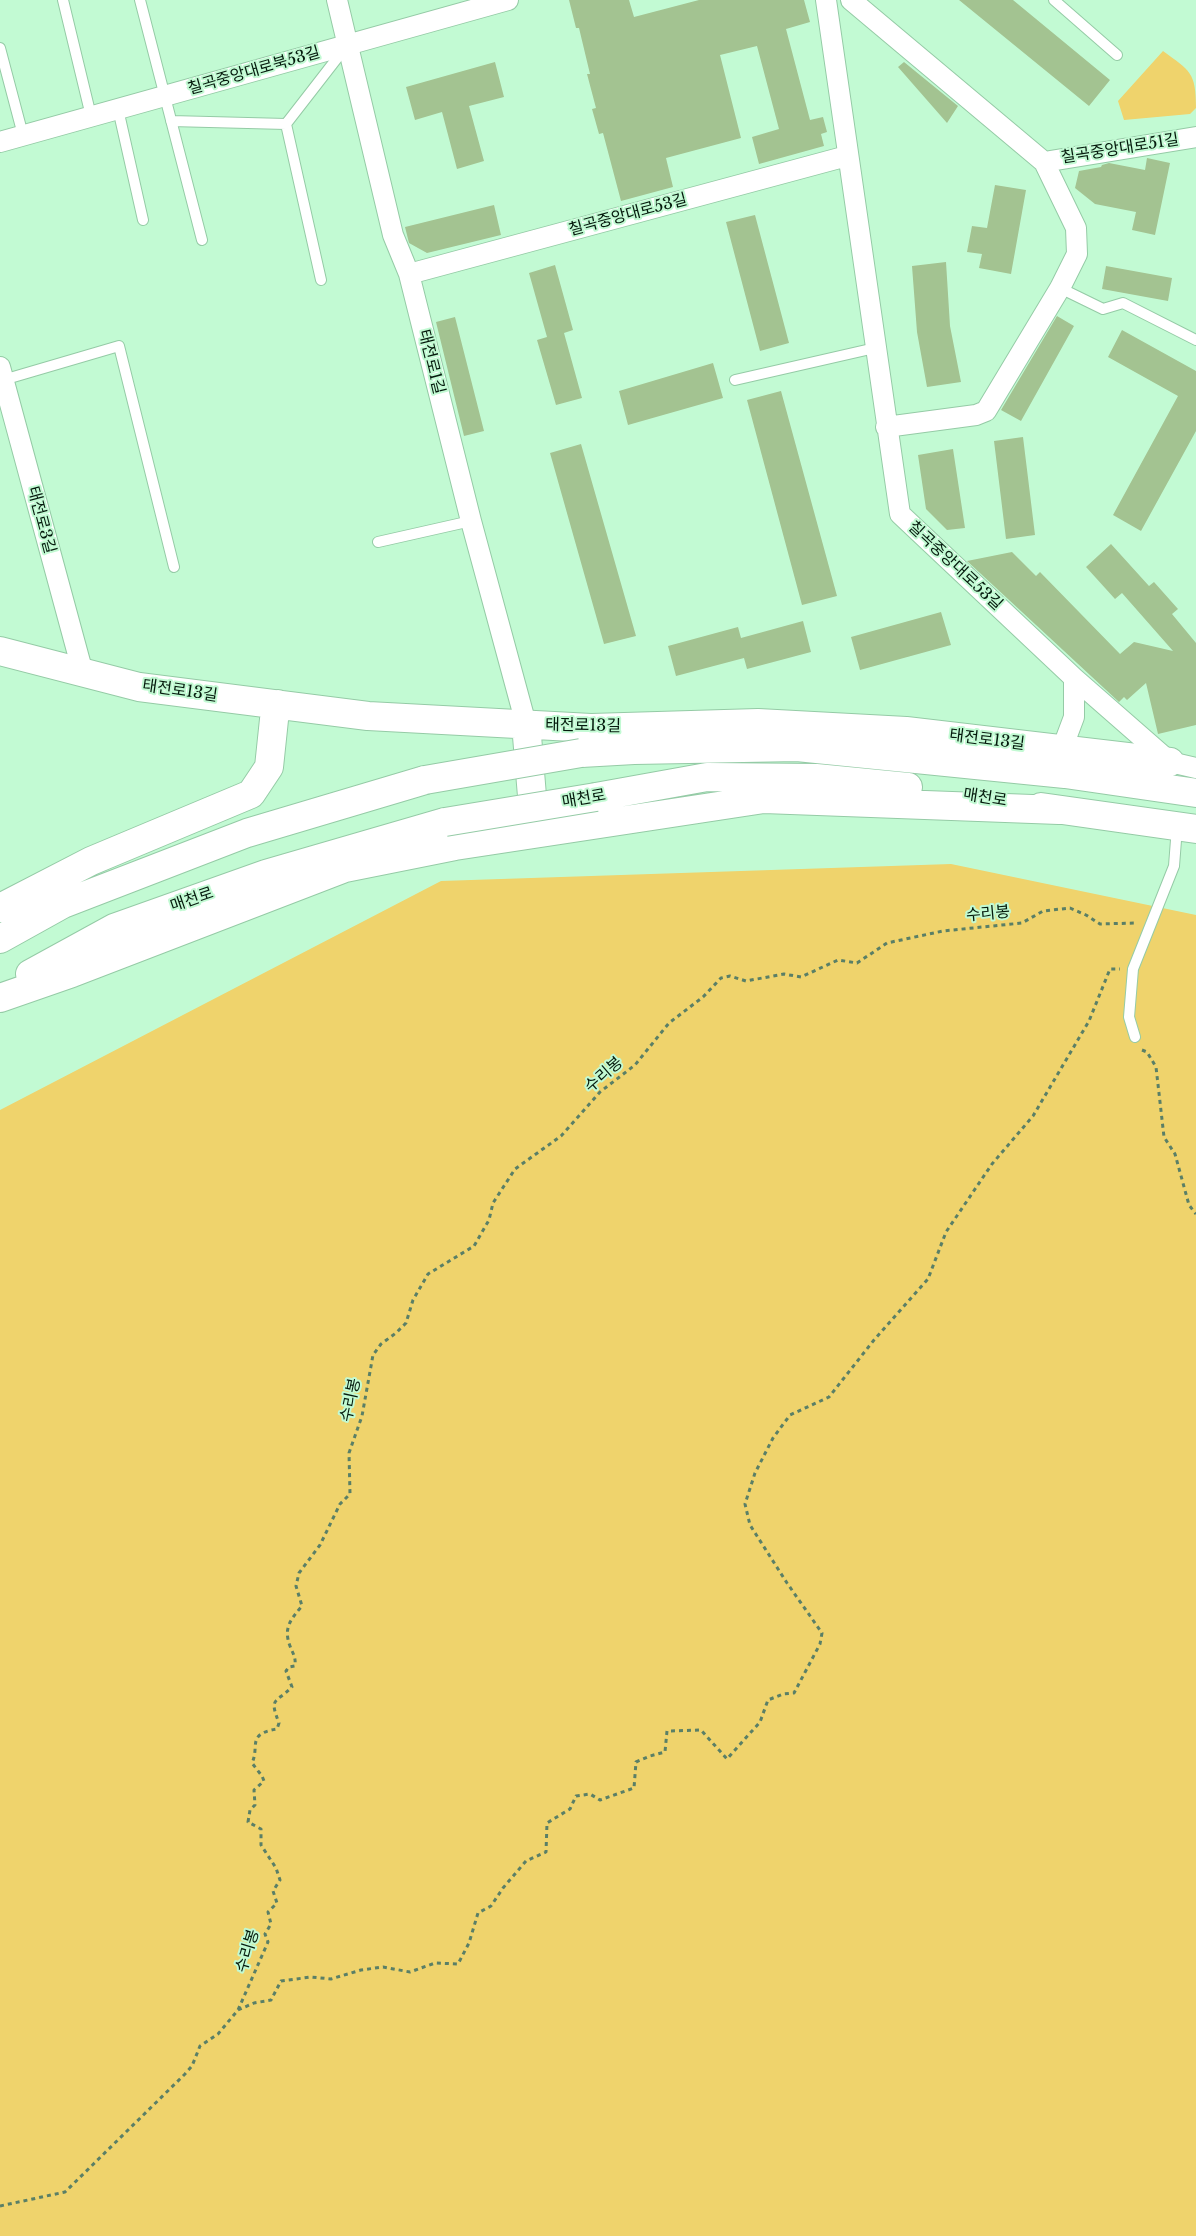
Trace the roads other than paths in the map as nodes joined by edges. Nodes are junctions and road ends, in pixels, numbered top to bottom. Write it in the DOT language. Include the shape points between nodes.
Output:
graph roads {
  1 [pos="63,0"];
  2 [pos="140,0"];
  3 [pos="337,0"];
  4 [pos="508,0"];
  5 [pos="826,0"];
  6 [pos="851,0"];
  7 [pos="1054,0"];
  8 [pos="349,44"];
  9 [pos="0,48"];
  10 [pos="1117,55"];
  11 [pos="165,96"];
  12 [pos="118,109"];
  13 [pos="91,116"];
  14 [pos="171,121"];
  15 [pos="286,124"];
  16 [pos="23,135"];
  17 [pos="1196,138"];
  18 [pos="0,142"];
  19 [pos="847,156"];
  20 [pos="1044,162"];
  21 [pos="143,220"];
  22 [pos="202,240"];
  23 [pos="409,274"];
  24 [pos="321,280"];
  25 [pos="1060,288"];
  26 [pos="1196,340"];
  27 [pos="875,348"];
  28 [pos="2,373"];
  29 [pos="736,380"];
  30 [pos="886,427"];
  31 [pos="472,521"];
  32 [pos="378,542"];
  33 [pos="174,567"];
  34 [pos="0,651"];
  35 [pos="83,673"];
  36 [pos="1074,678"];
  37 [pos="278,704"];
  38 [pos="526,724"];
  39 [pos="1062,749"];
  40 [pos="1170,762"];
  41 [pos="1196,768"];
  42 [pos="1196,793"];
  43 [pos="1059,810"];
  44 [pos="1187,828"];
  45 [pos="535,835"];
  46 [pos="0,908"];
  47 [pos="0,939"];
  48 [pos="0,990"];
  49 [pos="0,998"];
  50 [pos="1135,1037"];
  1 -- 13 [label="lane"];
  2 -- 11 [label="lane"];
  3 -- 8 [label="street, 태전로1길"];
  4 -- 8 [label="street, 칠곡중앙대로북53길"];
  5 -- 19 [label="street, 칠곡중앙대로53길"];
  6 -- 20 [label="street"];
  7 -- 10 [label="lane"];
  8 -- 11 [label="street, 칠곡중앙대로북53길"];
  8 -- 15 [label="lane"];
  8 -- 23 [label="street, 태전로1길" via="393,236"];
  9 -- 16 [label="lane"];
  11 -- 12 [label="street, 칠곡중앙대로북53길"];
  11 -- 14 [label="lane"];
  12 -- 13 [label="street, 칠곡중앙대로북53길"];
  12 -- 21 [label="lane"];
  13 -- 16 [label="street, 칠곡중앙대로북53길"];
  14 -- 15 [label="lane"];
  14 -- 22 [label="lane"];
  15 -- 24 [label="lane"];
  16 -- 18 [label="street, 칠곡중앙대로북53길"];
  17 -- 20 [label="street, 칠곡중앙대로51길"];
  19 -- 23 [label="street, 칠곡중앙대로53길"];
  19 -- 27 [label="street, 칠곡중앙대로53길"];
  20 -- 25 [label="street" via="1076,228 1077,254"];
  23 -- 31 [label="street, 태전로1길"];
  25 -- 26 [label="lane" via="1104,309 1123,303"];
  25 -- 30 [label="street" via="986,412"];
  27 -- 29 [label="lane"];
  27 -- 30 [label="street, 칠곡중앙대로53길"];
  28 -- 33 [label="lane" via="119,346"];
  28 -- 35 [label="street, 태전로3길"];
  30 -- 36 [label="street, 칠곡중앙대로53길" via="900,514"];
  31 -- 32 [label="lane"];
  31 -- 38 [label="street, 태전로1길"];
  34 -- 35 [label="main road, 태전로13길"];
  35 -- 37 [label="main road, 태전로13길" via="140,687"];
  36 -- 39 [label="street" via="1074,717"];
  36 -- 40 [label="street, 칠곡중앙대로53길"];
  37 -- 38 [label="main road, 태전로13길" via="368,716"];
  37 -- 46 [label="main road" via="269,767 251,794 91,861"];
  38 -- 39 [label="main road, 태전로13길" via="591,728 758,723 906,731"];
  38 -- 45 [label="main road"];
  39 -- 40 [label="main road, 태전로13길"];
  40 -- 41 [label="street, 칠곡중앙대로53길"];
  42 -- 47 [label="main road, 매천로, bridge" via="1065,774 797,747 581,753 426,780 247,833 63,904"];
  43 -- 44 [label="main road, 매천로"];
  43 -- 45 [label="main road" via="764,798"];
  43 -- 48 [label="main road, 매천로, bridge" via="938,790 816,778 708,777 445,822 266,874 114,928"];
  44 -- 50 [label="lane" via="1133,968 1130,1017"];
  45 -- 49 [label="main road" via="455,846 345,868"];
}
